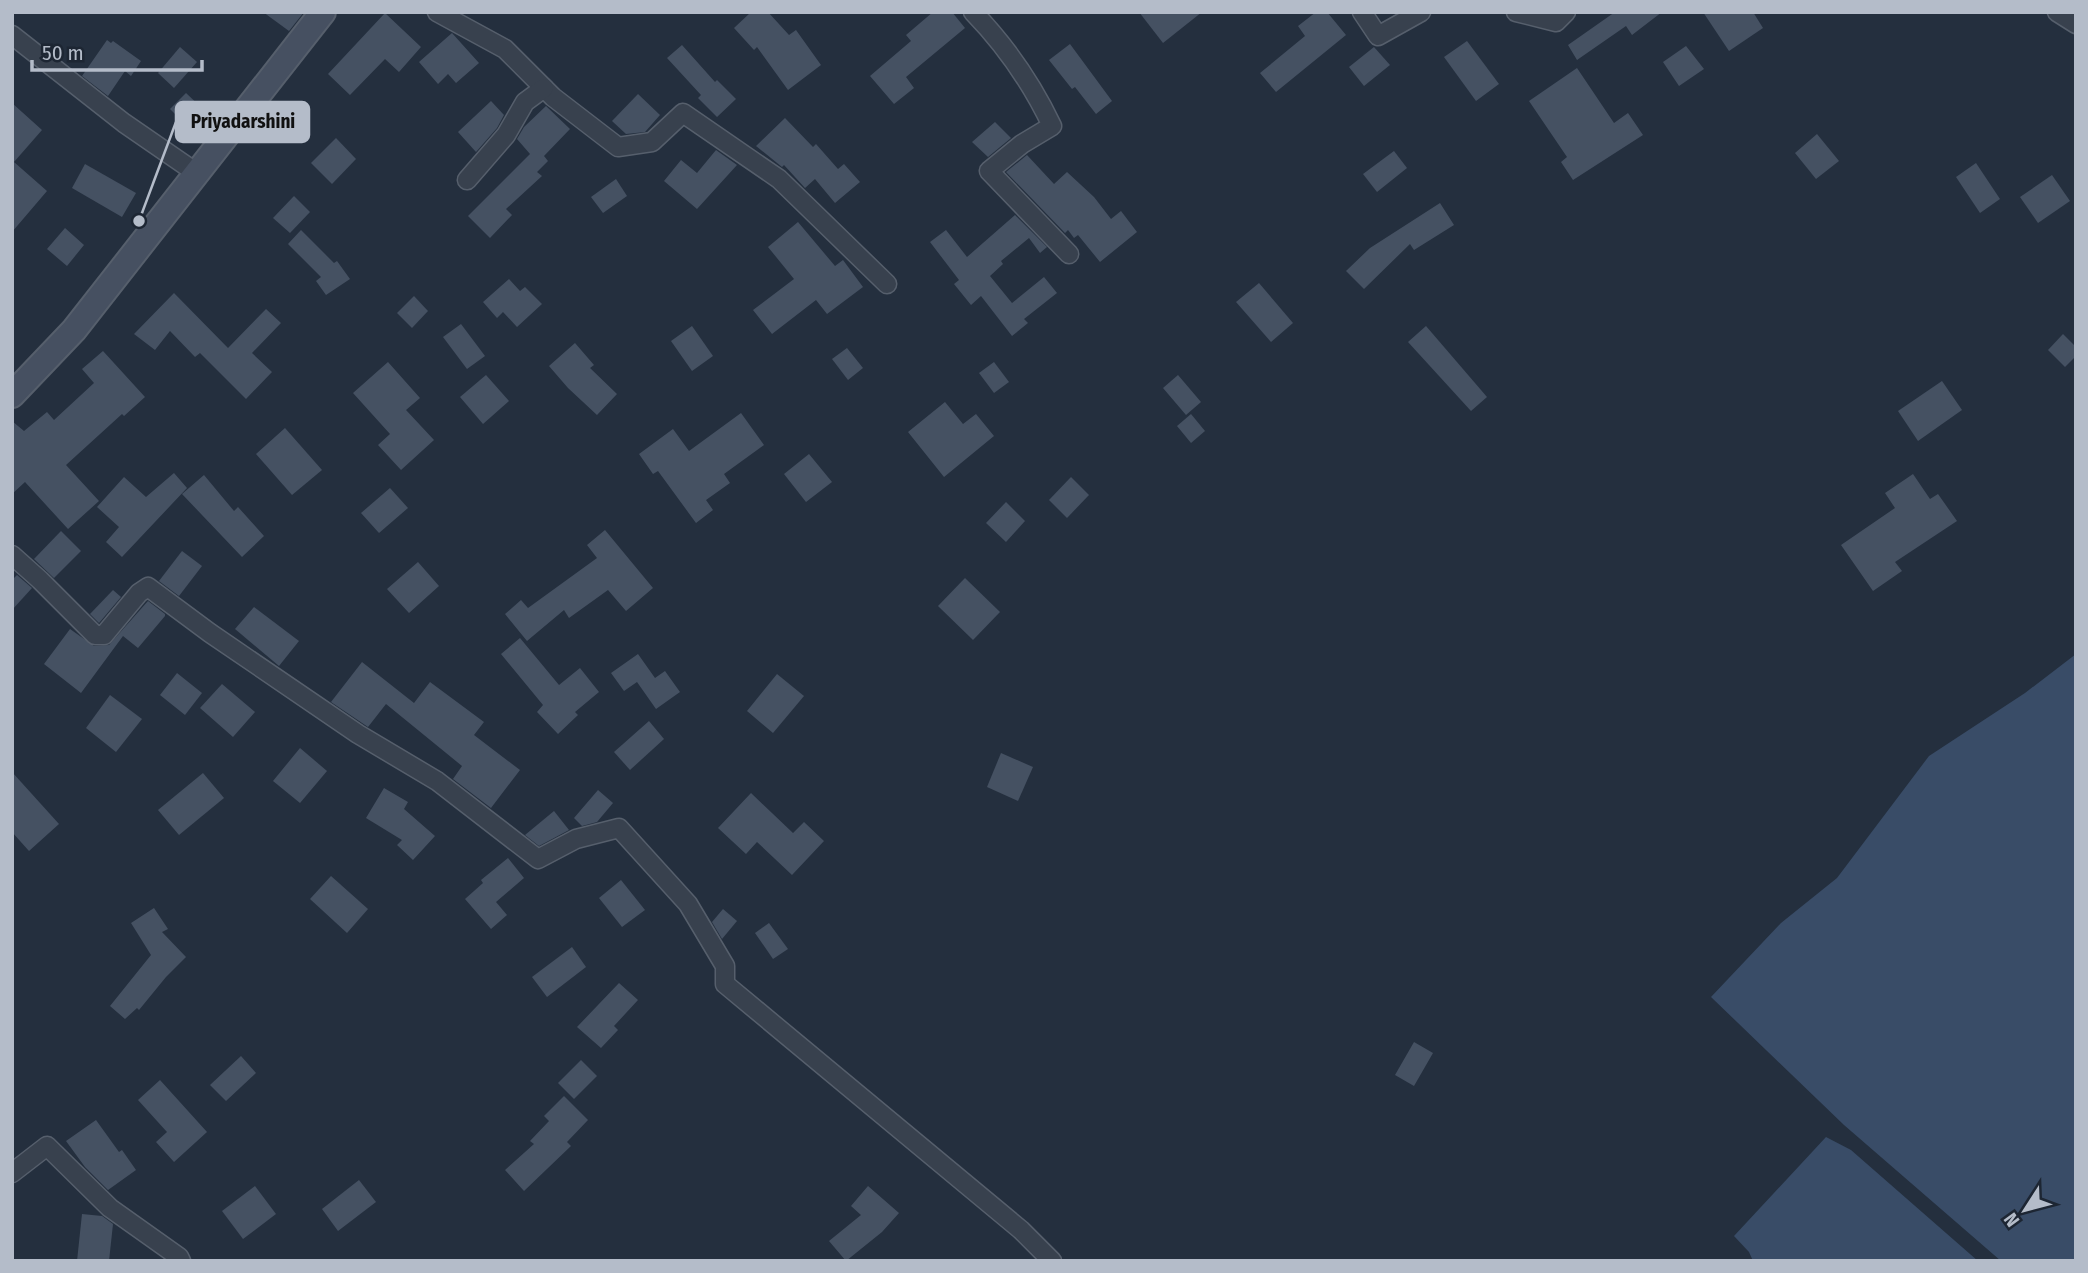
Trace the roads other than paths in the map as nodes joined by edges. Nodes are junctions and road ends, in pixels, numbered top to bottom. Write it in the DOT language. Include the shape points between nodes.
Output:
graph roads {
  1 [pos="323,12"];
  2 [pos="437,12"];
  3 [pos="973,12"];
  4 [pos="1362,12"];
  5 [pos="1421,12"];
  6 [pos="1516,12"];
  7 [pos="1566,12"];
  8 [pos="2057,12"];
  9 [pos="2076,24"];
  10 [pos="12,35"];
  11 [pos="544,88"];
  12 [pos="198,174"];
  13 [pos="467,180"];
  14 [pos="1069,254"];
  15 [pos="887,284"];
  16 [pos="12,395"];
  17 [pos="12,555"];
  18 [pos="12,1173"];
  19 [pos="181,1261"];
  20 [pos="1052,1261"];
  1 -- 12 [label="main road"];
  2 -- 11 [label="street" via="505,49"];
  3 -- 14 [label="street" via="1036,92 1052,126 989,172"];
  4 -- 5 [label="street" via="1378,36"];
  6 -- 7 [label="street" via="1556,22"];
  8 -- 9 [label="street"];
  10 -- 12 [label="street"];
  11 -- 13 [label="street" via="525,102 506,135"];
  11 -- 15 [label="street" via="618,147 653,142 683,113 779,179"];
  12 -- 16 [label="main road" via="74,330"];
  17 -- 20 [label="street" via="95,635 104,635 148,587 358,734 437,781 538,859 576,839 619,828 688,904 725,967 724,984 1021,1230"];
  18 -- 19 [label="street" via="47,1146 110,1208"];
}
